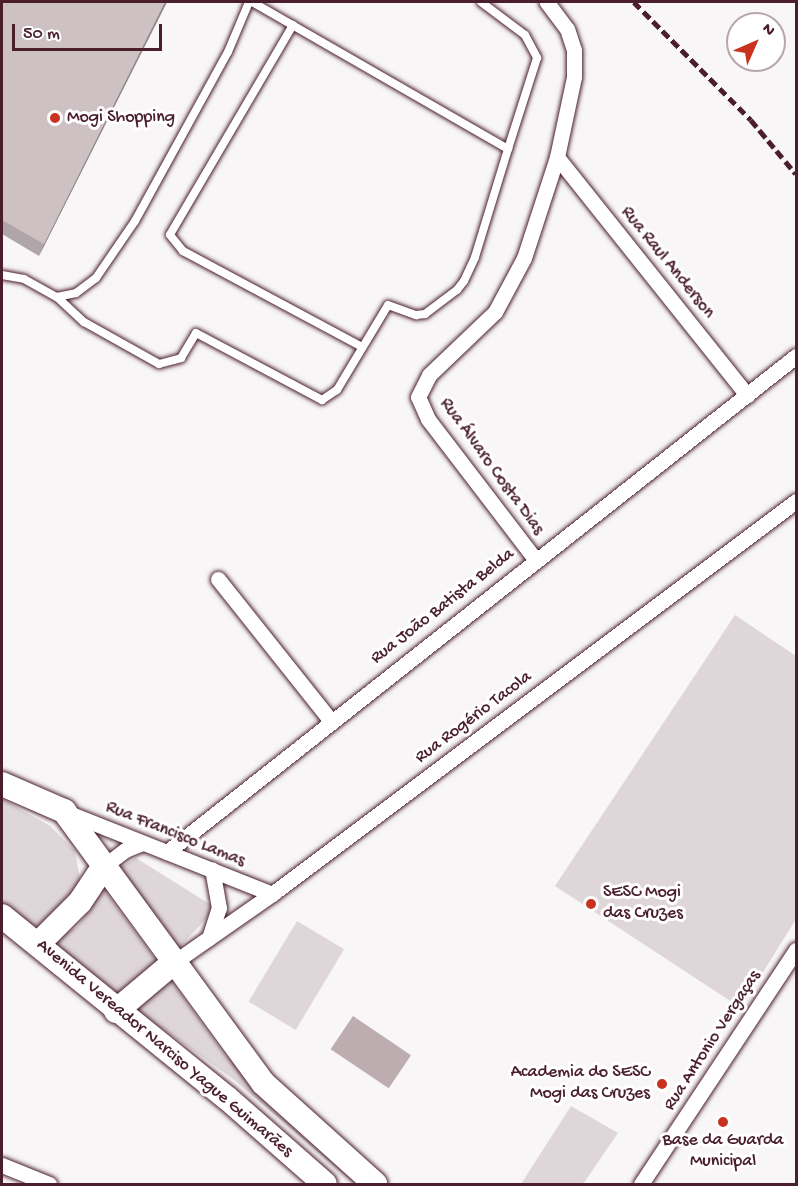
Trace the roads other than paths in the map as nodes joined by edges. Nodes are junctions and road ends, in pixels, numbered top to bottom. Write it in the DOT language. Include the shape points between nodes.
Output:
graph roads {
  1 [pos="250,2"];
  2 [pos="481,2"];
  3 [pos="547,2"];
  4 [pos="293,25"];
  5 [pos="508,149"];
  6 [pos="556,157"];
  7 [pos="2,275"];
  8 [pos="57,297"];
  9 [pos="362,347"];
  10 [pos="796,356"];
  11 [pos="747,395"];
  12 [pos="796,501"];
  13 [pos="535,560"];
  14 [pos="218,579"];
  15 [pos="330,720"];
  16 [pos="2,784"];
  17 [pos="64,811"];
  18 [pos="142,843"];
  19 [pos="167,852"];
  20 [pos="104,866"];
  21 [pos="212,870"];
  22 [pos="272,894"];
  23 [pos="2,916"];
  24 [pos="209,938"];
  25 [pos="38,944"];
  26 [pos="796,950"];
  27 [pos="173,963"];
  28 [pos="116,1011"];
  29 [pos="2,1165"];
  30 [pos="49,1185"];
  31 [pos="325,1185"];
  32 [pos="375,1185"];
  33 [pos="641,1185"];
  1 -- 4 [label="lane"];
  1 -- 8 [label="lane" via="228,52 135,221 87,287"];
  2 -- 5 [label="lane" via="525,35 537,58"];
  3 -- 6 [label="street" via="567,28 574,50 571,101"];
  4 -- 5 [label="lane"];
  4 -- 9 [label="lane" via="170,235 183,251"];
  5 -- 9 [label="lane" via="475,257 457,290 425,314 416,315 388,305"];
  6 -- 11 [label="street, Rua Raul Anderson"];
  6 -- 13 [label="street, Rua Álvaro Costa Dias" via="509,291 475,334 429,375 418,398 428,419"];
  7 -- 8 [label="lane" via="24,279"];
  8 -- 9 [label="lane" via="84,322 159,364 181,358 196,333 322,400 337,390"];
  10 -- 11 [label="street, Rua João Batista Belda"];
  11 -- 13 [label="street, Rua João Batista Belda"];
  12 -- 22 [label="street, Rua Rogério Tacola"];
  13 -- 15 [label="street, Rua João Batista Belda"];
  14 -- 15 [label="street"];
  15 -- 19 [label="street, Rua João Batista Belda"];
  16 -- 17 [label="main road"];
  17 -- 18 [label="street, Rua Francisco Lamas"];
  17 -- 20 [label="main road, Avenida Vereador Narciso Yague Guimarães"];
  18 -- 19 [label="street, Rua Francisco Lamas"];
  18 -- 20 [label="street"];
  19 -- 21 [label="street, Rua Francisco Lamas"];
  20 -- 25 [label="main road" via="80,902"];
  20 -- 27 [label="main road, Avenida Vereador Narciso Yague Guimarães"];
  21 -- 22 [label="street, Rua Francisco Lamas"];
  21 -- 24 [label="street" via="219,908"];
  22 -- 24 [label="street, Rua Rogério Tacola"];
  23 -- 25 [label="main road, Avenida Vereador Narciso Yague Guimarães"];
  24 -- 27 [label="street, Rua Rogério Tacola"];
  25 -- 28 [label="main road, Avenida Vereador Narciso Yague Guimarães"];
  26 -- 33 [label="street, Rua Antonio Vergaças"];
  27 -- 28 [label="main road"];
  27 -- 32 [label="main road, Avenida Vereador Narciso Yague Guimarães" via="263,1083"];
  28 -- 31 [label="main road, Avenida Vereador Narciso Yague Guimarães" via="227,1098"];
  29 -- 30 [label="street"];
}
